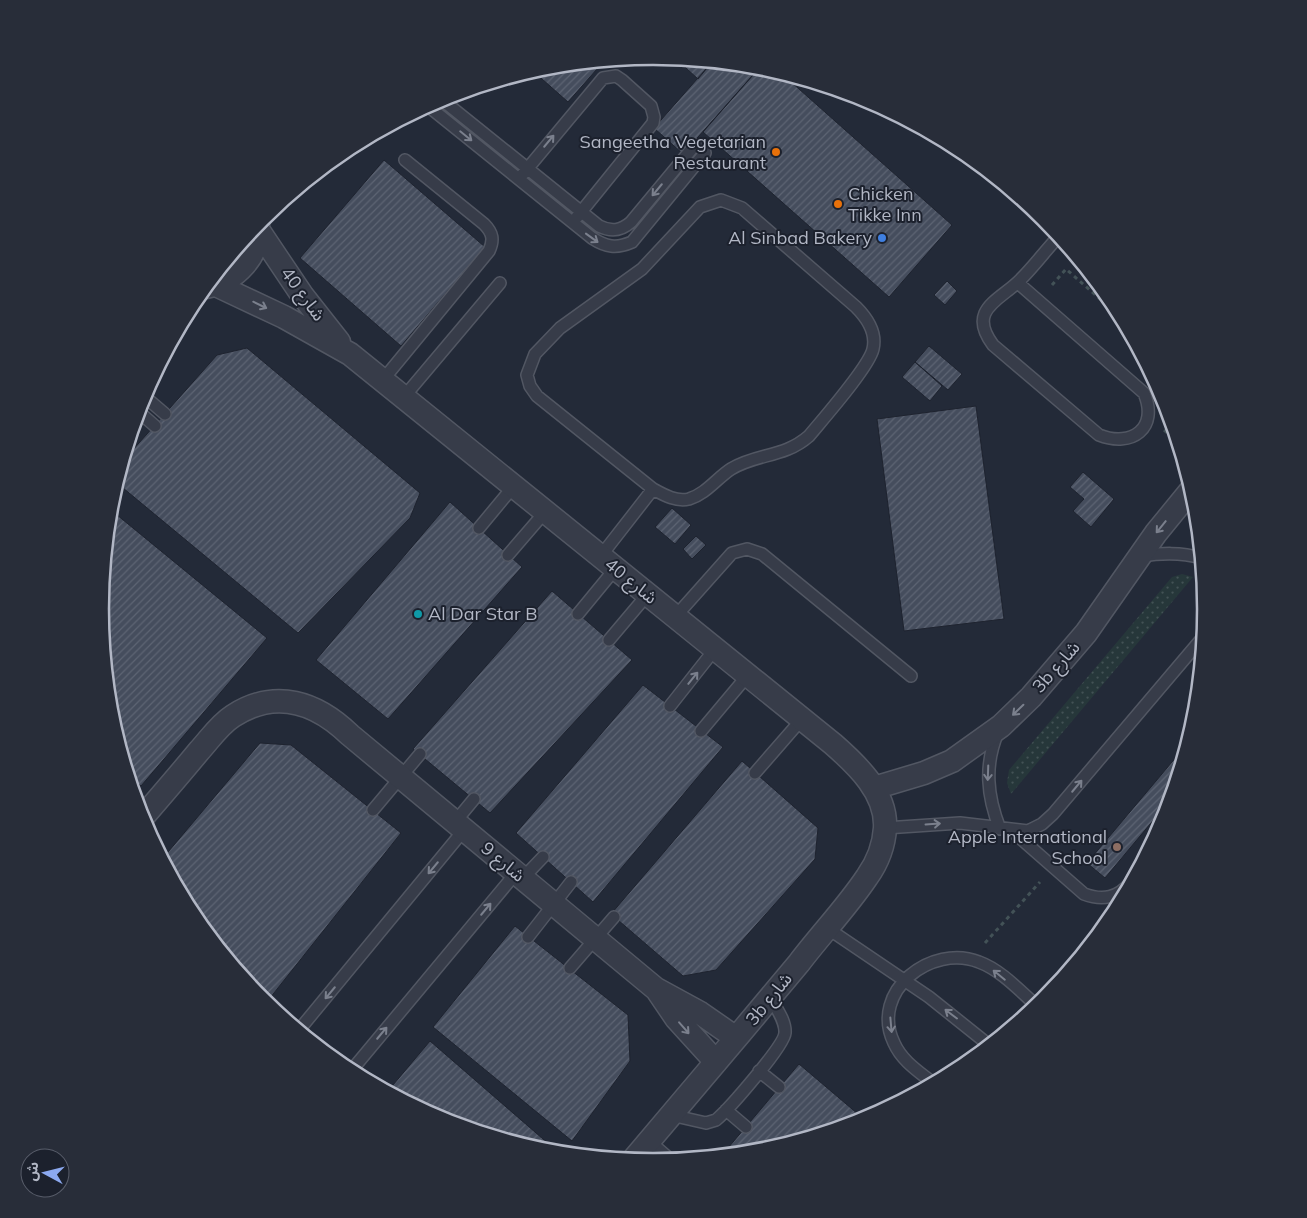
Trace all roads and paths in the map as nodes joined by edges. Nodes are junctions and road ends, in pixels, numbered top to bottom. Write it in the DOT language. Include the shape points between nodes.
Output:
graph roads {
  1 [pos="449,105"];
  2 [pos="434,111"];
  3 [pos="405,160"];
  4 [pos="527,168"];
  5 [pos="519,179"];
  6 [pos="582,212"];
  7 [pos="573,223"];
  8 [pos="262,231"];
  9 [pos="257,237"];
  10 [pos="1054,241"];
  11 [pos="1066,269"];
  12 [pos="1018,282"];
  13 [pos="219,283"];
  14 [pos="500,283"];
  15 [pos="215,288"];
  16 [pos="1098,296"];
  17 [pos="350,354"];
  18 [pos="382,381"];
  19 [pos="403,398"];
  20 [pos="151,402"];
  21 [pos="165,414"];
  22 [pos="145,417"];
  23 [pos="155,426"];
  24 [pos="513,486"];
  25 [pos="653,489"];
  26 [pos="1186,497"];
  27 [pos="545,512"];
  28 [pos="479,528"];
  29 [pos="508,555"];
  30 [pos="1140,556"];
  31 [pos="1195,556"];
  32 [pos="608,563"];
  33 [pos="647,595"];
  34 [pos="578,614"];
  35 [pos="675,617"];
  36 [pos="609,640"];
  37 [pos="1196,645"];
  38 [pos="715,649"];
  39 [pos="748,675"];
  40 [pos="911,676"];
  41 [pos="670,706"];
  42 [pos="802,719"];
  43 [pos="1001,726"];
  44 [pos="702,731"];
  45 [pos="420,754"];
  46 [pos="755,773"];
  47 [pos="400,777"];
  48 [pos="874,788"];
  49 [pos="474,799"];
  50 [pos="373,810"];
  51 [pos="148,811"];
  52 [pos="460,826"];
  53 [pos="885,828"];
  54 [pos="1000,829"];
  55 [pos="1012,831"];
  56 [pos="543,857"];
  57 [pos="1053,867"];
  58 [pos="519,876"];
  59 [pos="571,882"];
  60 [pos="1116,895"];
  61 [pos="554,904"];
  62 [pos="614,917"];
  63 [pos="827,928"];
  64 [pos="528,937"];
  65 [pos="595,938"];
  66 [pos="970,959"];
  67 [pos="570,968"];
  68 [pos="903,980"];
  69 [pos="656,989"];
  70 [pos="770,997"];
  71 [pos="1031,1001"];
  72 [pos="303,1025"];
  73 [pos="736,1038"];
  74 [pos="985,1041"];
  75 [pos="716,1062"];
  76 [pos="356,1064"];
  77 [pos="760,1071"];
  78 [pos="928,1078"];
  79 [pos="779,1087"];
  80 [pos="726,1110"];
  81 [pos="671,1115"];
  82 [pos="746,1127"];
  83 [pos="649,1141"];
  84 [pos="639,1153"];
  85 [pos="663,1153"];
  1 -- 4 [label="lane"];
  2 -- 5 [label="lane, one-way"];
  3 -- 18 [label="lane" via="484,224 492,236 492,244"];
  4 -- 5 [label="lane"];
  4 -- 6 [label="lane"];
  4 -- 6 [label="lane, one-way" via="602,78 616,76 622,80 651,106 653,123"];
  5 -- 7 [label="lane"];
  6 -- 7 [label="lane"];
  7 -- 6 [label="lane, one-way" via="608,246 632,242 702,157 705,149 699,144 692,148 626,226 613,231 606,229"];
  8 -- 17 [label="street, شارع 40" via="302,295"];
  9 -- 13 [label="street" via="245,265 232,277"];
  10 -- 12 [label="lane"];
  11 -- 16 [label="path"];
  12 -- 12 [label="lane" via="998,296 984,315 983,326 993,345 1099,435 1113,441 1129,439 1141,431 1148,418 1144,393"];
  14 -- 19 [label="lane"];
  15 -- 17 [label="street, شارع 40, one-way" via="284,317"];
  17 -- 18 [label="street, شارع 40"];
  18 -- 19 [label="street, شارع 40"];
  19 -- 24 [label="street, شارع 40"];
  20 -- 21 [label="lane"];
  22 -- 23 [label="lane"];
  24 -- 27 [label="street, شارع 40"];
  24 -- 28 [label="lane"];
  25 -- 25 [label="lane" via="670,498 690,498 745,462 788,451 800,444 866,363 873,348 873,333 867,319 732,202 721,200 700,206 642,269 560,328 535,354 530,364 527,375 537,396"];
  25 -- 32 [label="lane"];
  26 -- 30 [label="street, 3b شارع, one-way"];
  27 -- 29 [label="lane"];
  27 -- 32 [label="street, شارع 40"];
  30 -- 31 [label="lane" via="1164,553"];
  30 -- 43 [label="street, 3b شارع, one-way" via="1086,633 1031,697"];
  32 -- 33 [label="street, شارع 40"];
  32 -- 34 [label="lane"];
  33 -- 35 [label="street, شارع 40"];
  33 -- 36 [label="lane"];
  35 -- 38 [label="street, شارع 40"];
  35 -- 40 [label="lane" via="732,553 747,549 762,554"];
  55 -- 37 [label="lane, one-way" via="1028,831 1053,814"];
  38 -- 39 [label="street, شارع 40"];
  41 -- 38 [label="lane, one-way"];
  39 -- 42 [label="street, شارع 40"];
  39 -- 44 [label="lane"];
  42 -- 46 [label="lane"];
  42 -- 48 [label="street, شارع 40" via="849,758"];
  43 -- 48 [label="street, 3b شارع" via="952,761"];
  43 -- 54 [label="lane, one-way" via="992,746 988,767 992,809"];
  45 -- 47 [label="lane"];
  47 -- 50 [label="lane"];
  47 -- 51 [label="street, شارع 9" via="350,735 307,719 263,718 222,733 204,746"];
  47 -- 52 [label="street, شارع 9"];
  48 -- 53 [label="street, شارع 40" via="884,811"];
  49 -- 52 [label="lane"];
  52 -- 58 [label="street, شارع 9"];
  52 -- 72 [label="lane, one-way"];
  53 -- 54 [label="lane, one-way" via="960,822"];
  53 -- 63 [label="street, 3b شارع" via="881,848 867,876"];
  54 -- 55 [label="lane"];
  55 -- 57 [label="lane"];
  56 -- 58 [label="lane"];
  57 -- 60 [label="lane" via="1084,894 1094,898"];
  57 -- 66 [label="path"];
  58 -- 61 [label="street, شارع 9"];
  76 -- 58 [label="lane, one-way"];
  59 -- 61 [label="lane"];
  61 -- 64 [label="lane"];
  61 -- 65 [label="street, شارع 9"];
  62 -- 65 [label="lane"];
  63 -- 68 [label="lane"];
  63 -- 70 [label="street, 3b شارع"];
  65 -- 67 [label="lane"];
  65 -- 69 [label="street, شارع 9"];
  66 -- 68 [label="lane" via="960,957 928,963"];
  71 -- 66 [label="lane, one-way" via="989,966"];
  74 -- 68 [label="lane, one-way"];
  68 -- 78 [label="lane, one-way" via="893,997 890,1014 893,1041 902,1057"];
  69 -- 73 [label="street, شارع 9" via="700,1013"];
  69 -- 75 [label="street, شارع 9, one-way" via="676,1018"];
  70 -- 73 [label="street, 3b شارع"];
  70 -- 77 [label="lane" via="784,1024 785,1035"];
  73 -- 75 [label="street, 3b شارع"];
  75 -- 81 [label="street, 3b شارع"];
  77 -- 79 [label="lane"];
  77 -- 80 [label="lane"];
  80 -- 81 [label="lane" via="716,1120 706,1123"];
  80 -- 82 [label="lane"];
  81 -- 83 [label="street, 3b شارع"];
  83 -- 84 [label="street, 3b شارع"];
  83 -- 85 [label="lane"];
}
